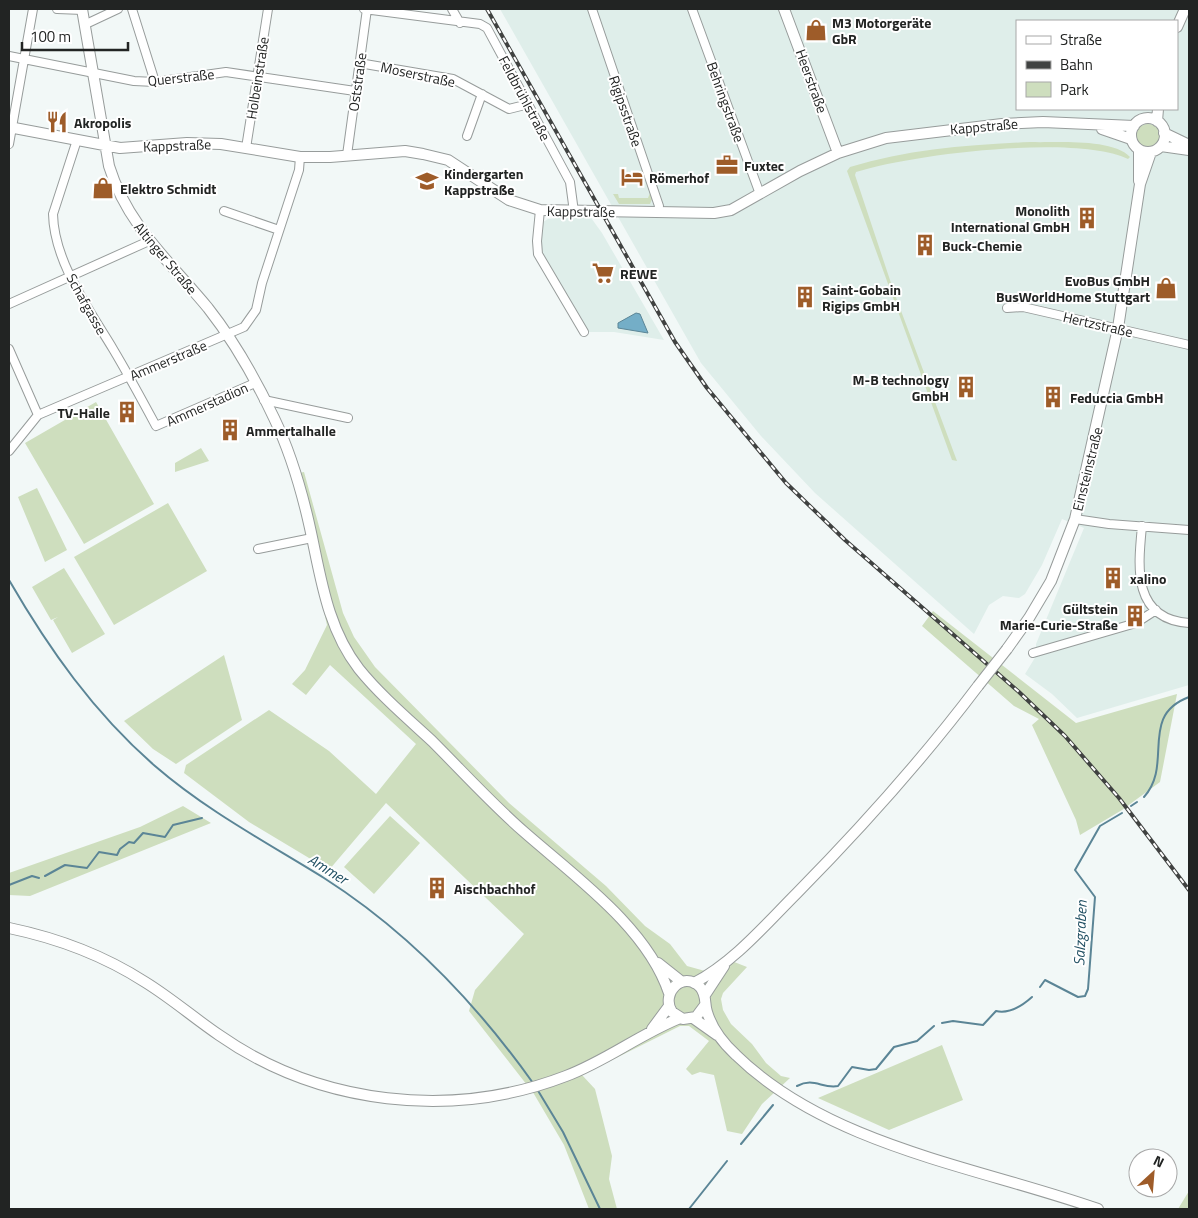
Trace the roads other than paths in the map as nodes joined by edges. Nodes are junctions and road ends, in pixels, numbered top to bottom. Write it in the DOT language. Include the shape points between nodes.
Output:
graph roads {
  1 [pos="33,9"];
  2 [pos="57,9"];
  3 [pos="118,9"];
  4 [pos="132,9"];
  5 [pos="268,9"];
  6 [pos="365,9"];
  7 [pos="452,9"];
  8 [pos="592,9"];
  9 [pos="692,9"];
  10 [pos="784,9"];
  11 [pos="1184,9"];
  12 [pos="83,10"];
  13 [pos="460,23"];
  14 [pos="86,24"];
  15 [pos="1178,24"];
  16 [pos="9,56"];
  17 [pos="25,59"];
  18 [pos="359,63"];
  19 [pos="94,72"];
  20 [pos="256,75"];
  21 [pos="155,82"];
  22 [pos="355,91"];
  23 [pos="482,94"];
  24 [pos="529,104"];
  25 [pos="1148,110"];
  26 [pos="1158,110"];
  27 [pos="1144,119"];
  28 [pos="1157,122"];
  29 [pos="1094,126"];
  30 [pos="1134,126"];
  31 [pos="10,128"];
  32 [pos="1164,133"];
  33 [pos="467,136"];
  34 [pos="1131,139"];
  35 [pos="77,140"];
  36 [pos="9,144"];
  37 [pos="1189,145"];
  38 [pos="1161,146"];
  39 [pos="106,147"];
  40 [pos="246,148"];
  41 [pos="1139,150"];
  42 [pos="1189,150"];
  43 [pos="1151,152"];
  44 [pos="838,153"];
  45 [pos="347,155"];
  46 [pos="300,156"];
  47 [pos="1140,184"];
  48 [pos="760,194"];
  49 [pos="540,210"];
  50 [pos="224,212"];
  51 [pos="574,212"];
  52 [pos="658,212"];
  53 [pos="279,230"];
  54 [pos="148,241"];
  55 [pos="70,277"];
  56 [pos="9,304"];
  57 [pos="1006,308"];
  58 [pos="1118,328"];
  59 [pos="584,332"];
  60 [pos="227,335"];
  61 [pos="1189,345"];
  62 [pos="9,348"];
  63 [pos="129,377"];
  64 [pos="255,383"];
  65 [pos="264,400"];
  66 [pos="38,415"];
  67 [pos="348,418"];
  68 [pos="9,451"];
  69 [pos="1075,519"];
  70 [pos="1142,526"];
  71 [pos="1189,530"];
  72 [pos="312,538"];
  73 [pos="258,549"];
  74 [pos="1156,610"];
  75 [pos="1189,623"];
  76 [pos="1033,653"];
  77 [pos="9,928"];
  78 [pos="655,961"];
  79 [pos="726,964"];
  80 [pos="682,982"];
  81 [pos="694,983"];
  82 [pos="669,994"];
  83 [pos="705,1000"];
  84 [pos="669,1006"];
  85 [pos="680,1018"];
  86 [pos="693,1018"];
  87 [pos="651,1030"];
  88 [pos="718,1035"];
  89 [pos="1098,1209"];
  1 -- 17 [label="street"];
  2 -- 12 [label="street"];
  3 -- 14 [label="street"];
  4 -- 21 [label="street"];
  5 -- 20 [label="street, Holbeinstraße"];
  6 -- 13 [label="street"];
  6 -- 18 [label="street, Oststraße"];
  7 -- 13 [label="street"];
  8 -- 52 [label="street, Rigipsstraße" via="659,206"];
  9 -- 48 [label="street, Behringstraße"];
  10 -- 44 [label="street, Heerstraße"];
  11 -- 15 [label="street"];
  12 -- 14 [label="street, Altinger Straße"];
  13 -- 24 [label="street, Feldbrühlstraße" via="480,24 487,28"];
  14 -- 19 [label="street, Altinger Straße"];
  16 -- 17 [label="street, Querstraße"];
  17 -- 19 [label="street, Querstraße"];
  17 -- 31 [label="street"];
  18 -- 22 [label="street, Oststraße"];
  18 -- 23 [label="street, Moserstraße" via="453,79"];
  19 -- 21 [label="street, Querstraße"];
  19 -- 39 [label="street, Altinger Straße"];
  20 -- 21 [label="street, Querstraße" via="226,72"];
  20 -- 22 [label="street, Querstraße"];
  20 -- 40 [label="street, Holbeinstraße"];
  22 -- 45 [label="street, Oststraße"];
  23 -- 24 [label="street, Moserstraße" via="509,109"];
  23 -- 33 [label="street"];
  24 -- 51 [label="street, Feldbrühlstraße" via="570,182"];
  25 -- 27 [label="street"];
  26 -- 28 [label="street"];
  27 -- 28 [label="street"];
  27 -- 30 [label="street"];
  28 -- 32 [label="street"];
  29 -- 30 [label="street, Kappstraße"];
  29 -- 34 [label="street, Kappstraße"];
  29 -- 44 [label="street, Kappstraße" via="1043,122 938,130 886,138"];
  30 -- 34 [label="street"];
  31 -- 35 [label="street, Kappstraße"];
  31 -- 36 [label="street"];
  32 -- 37 [label="street"];
  32 -- 38 [label="street"];
  34 -- 41 [label="street"];
  35 -- 39 [label="street, Kappstraße"];
  35 -- 55 [label="street, Schafgasse" via="53,214"];
  38 -- 42 [label="street"];
  38 -- 43 [label="street"];
  39 -- 40 [label="street, Kappstraße" via="187,143"];
  39 -- 54 [label="street, Altinger Straße" via="115,185 128,212"];
  40 -- 46 [label="street, Kappstraße"];
  41 -- 43 [label="street"];
  41 -- 47 [label="street, Einsteinstraße"];
  43 -- 47 [label="street, Einsteinstraße"];
  44 -- 48 [label="street, Kappstraße"];
  45 -- 46 [label="street, Kappstraße"];
  45 -- 49 [label="street, Kappstraße" via="405,152 435,156 461,168 509,200"];
  46 -- 53 [label="street, Ammerstraße" via="299,170"];
  47 -- 58 [label="street, Einsteinstraße"];
  48 -- 52 [label="street, Kappstraße" via="731,210 714,213"];
  49 -- 51 [label="street, Kappstraße"];
  49 -- 59 [label="street" via="538,254"];
  50 -- 53 [label="street"];
  51 -- 52 [label="street, Kappstraße"];
  53 -- 60 [label="street, Ammerstraße" via="256,310 244,327"];
  54 -- 55 [label="street"];
  54 -- 60 [label="street, Altinger Straße" via="208,308"];
  55 -- 56 [label="street"];
  55 -- 63 [label="street, Schafgasse"];
  57 -- 58 [label="street, Hertzstraße" via="1023,307"];
  58 -- 61 [label="street, Hertzstraße"];
  58 -- 69 [label="street, Einsteinstraße"];
  60 -- 63 [label="street, Ammerstraße"];
  60 -- 64 [label="street, Altinger Straße"];
  62 -- 66 [label="street"];
  63 -- 64 [label="street, Ammerstadion" via="156,426"];
  63 -- 66 [label="street, Ammerstraße"];
  64 -- 65 [label="street, Altinger Straße"];
  65 -- 67 [label="street"];
  65 -- 72 [label="street, Altinger Straße" via="295,471"];
  66 -- 68 [label="street, Ammerstraße"];
  69 -- 70 [label="street"];
  69 -- 79 [label="street, Einsteinstraße, bridge" via="1050,581 1033,612 936,740 854,833"];
  70 -- 71 [label="street"];
  70 -- 74 [label="street" via="1139,580"];
  72 -- 73 [label="street"];
  72 -- 78 [label="street, Altinger Straße" via="332,622 358,667 506,815 617,916"];
  74 -- 75 [label="street" via="1171,619"];
  74 -- 76 [label="street" via="1136,623"];
  77 -- 87 [label="street" via="55,939 113,963 156,989 240,1049 280,1070 327,1087 370,1097 428,1101 472,1099 525,1090 603,1060"];
  78 -- 80 [label="street"];
  78 -- 82 [label="street"];
  79 -- 81 [label="street"];
  79 -- 83 [label="street"];
  80 -- 81 [label="street"];
  80 -- 82 [label="street"];
  81 -- 83 [label="street" via="702,989"];
  82 -- 84 [label="street"];
  83 -- 86 [label="street" via="701,1013"];
  83 -- 88 [label="street"];
  84 -- 85 [label="street"];
  84 -- 87 [label="street"];
  85 -- 86 [label="street"];
  85 -- 87 [label="street"];
  86 -- 88 [label="street"];
  88 -- 89 [label="street" via="736,1056 773,1086 837,1121 927,1157"];
}
